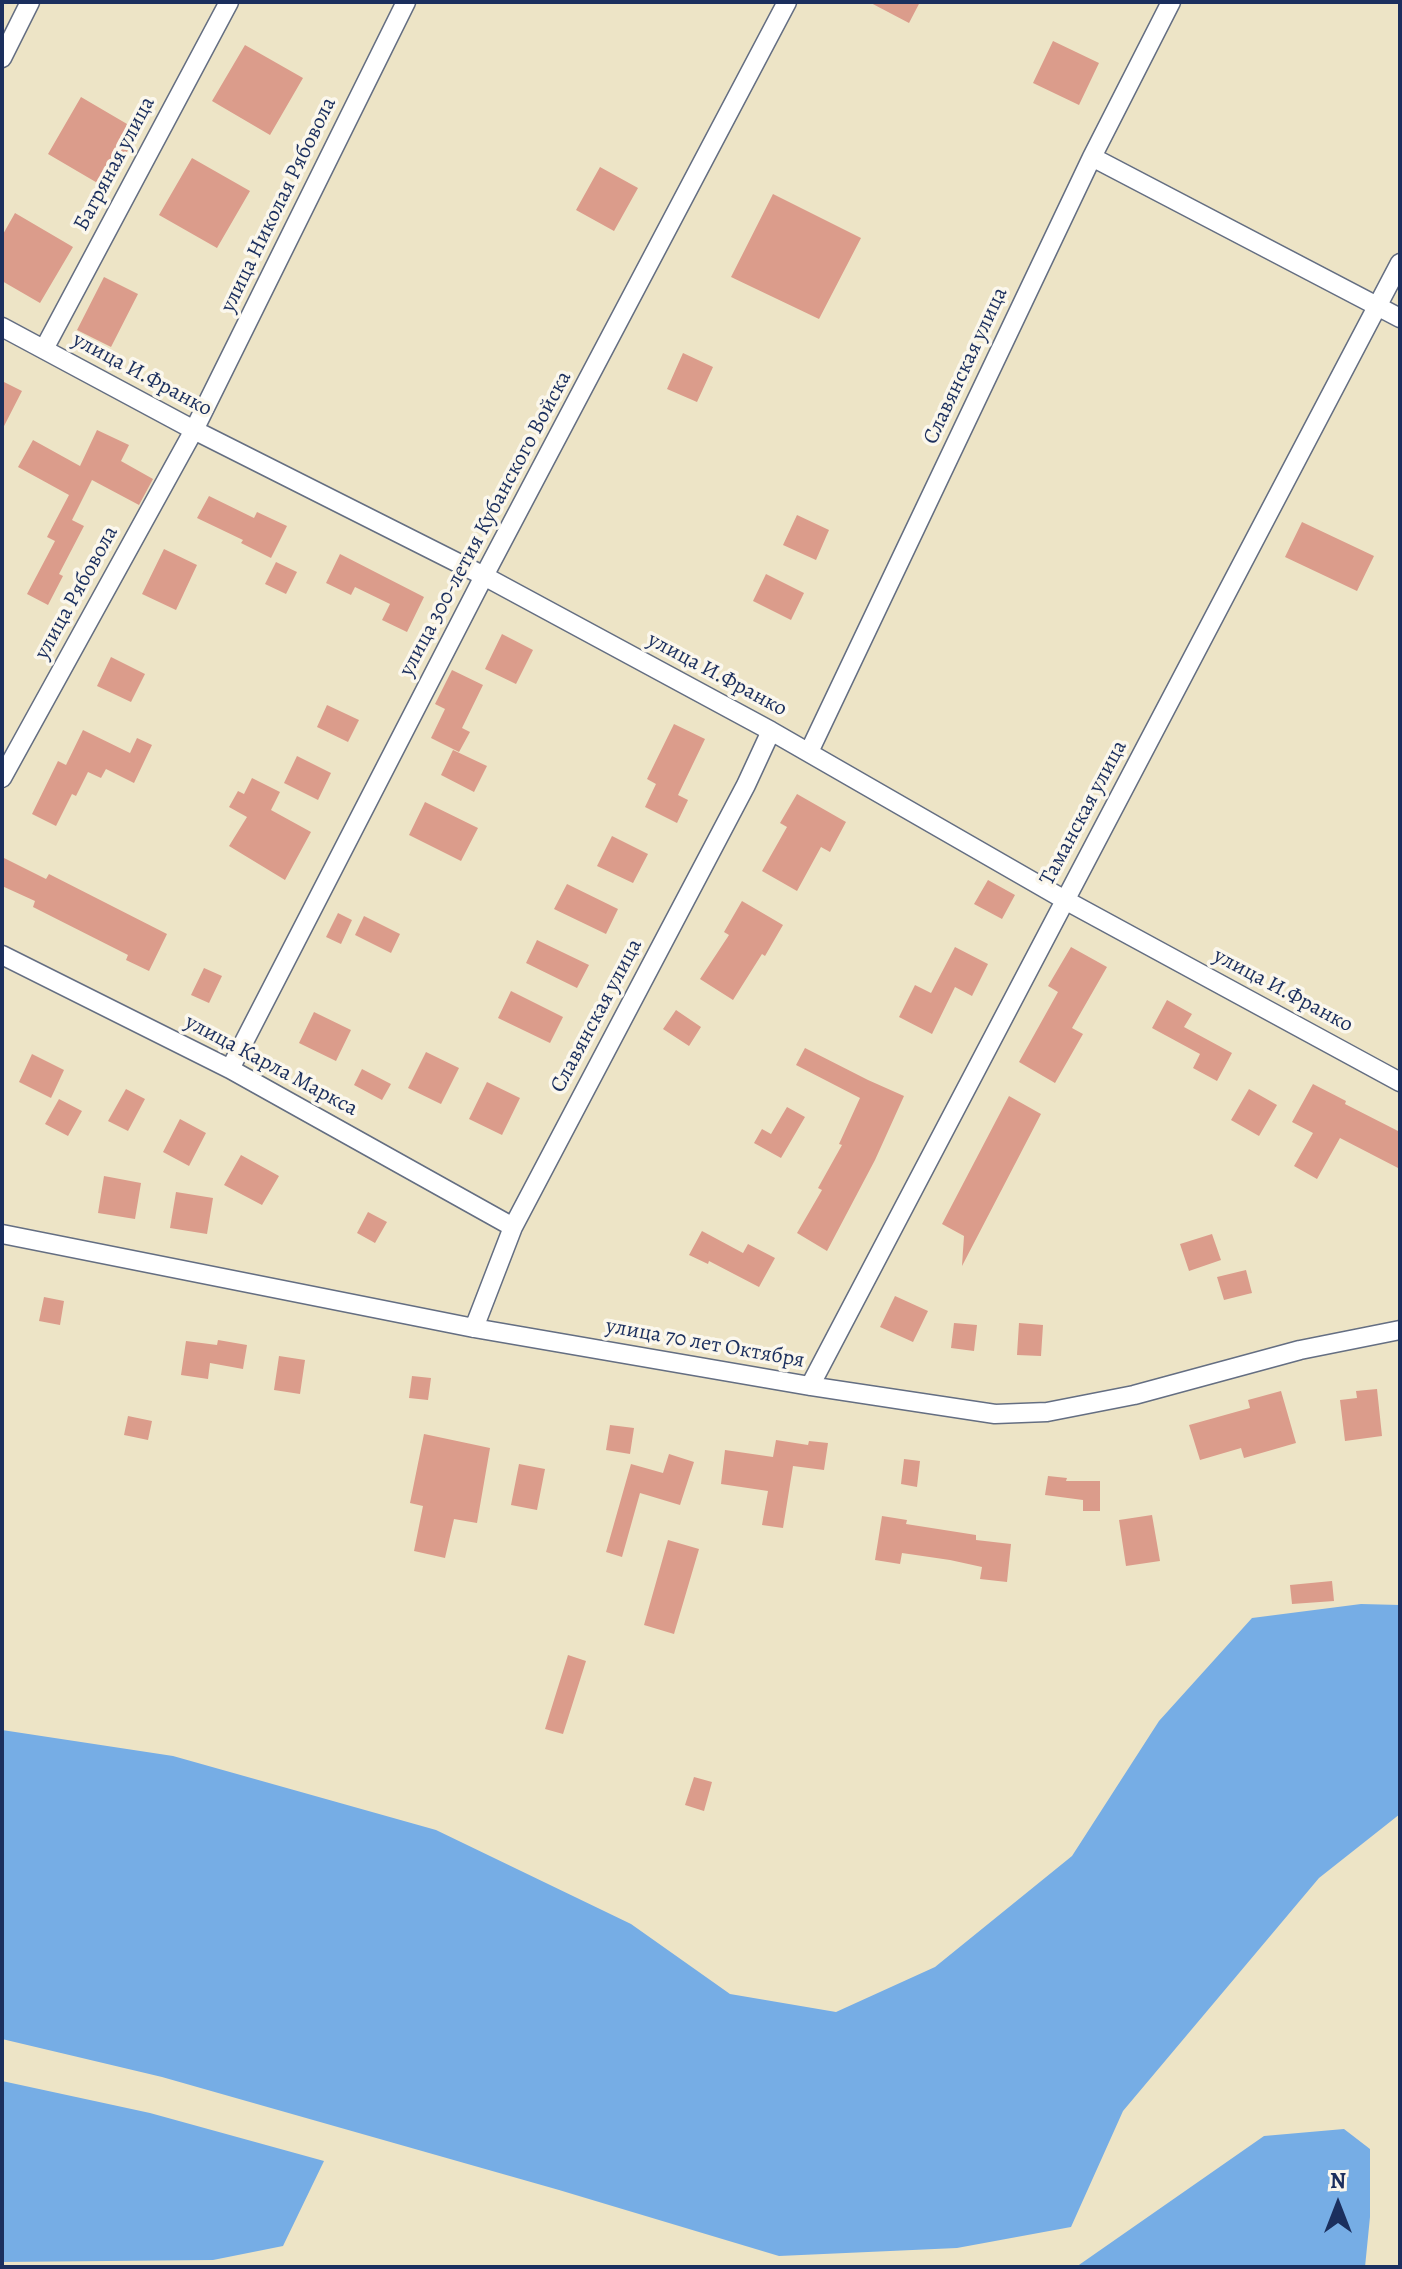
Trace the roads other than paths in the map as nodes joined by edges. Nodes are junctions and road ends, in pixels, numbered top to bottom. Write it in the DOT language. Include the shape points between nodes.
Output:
graph roads {
  1 [pos="30,2"];
  2 [pos="229,2"];
  3 [pos="406,2"];
  4 [pos="787,2"];
  5 [pos="1171,2"];
  6 [pos="2,58"];
  7 [pos="1092,157"];
  8 [pos="1400,263"];
  9 [pos="1377,305"];
  10 [pos="1400,318"];
  11 [pos="2,327"];
  12 [pos="44,349"];
  13 [pos="194,430"];
  14 [pos="484,576"];
  15 [pos="771,731"];
  16 [pos="809,752"];
  17 [pos="2,778"];
  18 [pos="1065,900"];
  19 [pos="2,955"];
  20 [pos="230,1069"];
  21 [pos="1399,1079"];
  22 [pos="513,1227"];
  23 [pos="2,1234"];
  24 [pos="474,1328"];
  25 [pos="1400,1330"];
  26 [pos="810,1386"];
  1 -- 6 [label="street"];
  2 -- 12 [label="street, Багряная улица"];
  3 -- 13 [label="street, улица Николая Рябовола"];
  4 -- 14 [label="street, улица 300-летия Кубанского Войска"];
  5 -- 7 [label="street, Славянская улица"];
  7 -- 9 [label="street"];
  7 -- 16 [label="street, Славянская улица"];
  8 -- 9 [label="street, Таманская улица"];
  9 -- 10 [label="street"];
  9 -- 18 [label="street, Таманская улица"];
  11 -- 12 [label="street, улица И.Франко"];
  12 -- 13 [label="street, улица И.Франко"];
  13 -- 14 [label="street, улица И.Франко"];
  13 -- 17 [label="street, улица Рябовола"];
  14 -- 15 [label="street, улица И.Франко"];
  14 -- 20 [label="street, улица 300-летия Кубанского Войска"];
  15 -- 16 [label="street, улица И.Франко"];
  15 -- 22 [label="street, Славянская улица"];
  16 -- 18 [label="street, улица И.Франко"];
  18 -- 21 [label="street, улица И.Франко"];
  18 -- 26 [label="street, Таманская улица"];
  19 -- 20 [label="street, улица Карла Маркса"];
  20 -- 22 [label="street, улица Карла Маркса"];
  22 -- 24 [label="street, Славянская улица"];
  23 -- 24 [label="street, улица 70 лет Октября"];
  24 -- 26 [label="street, улица 70 лет Октября"];
  25 -- 26 [label="street, улица 70 лет Октября" via="1047,1412 995,1414"];
}
